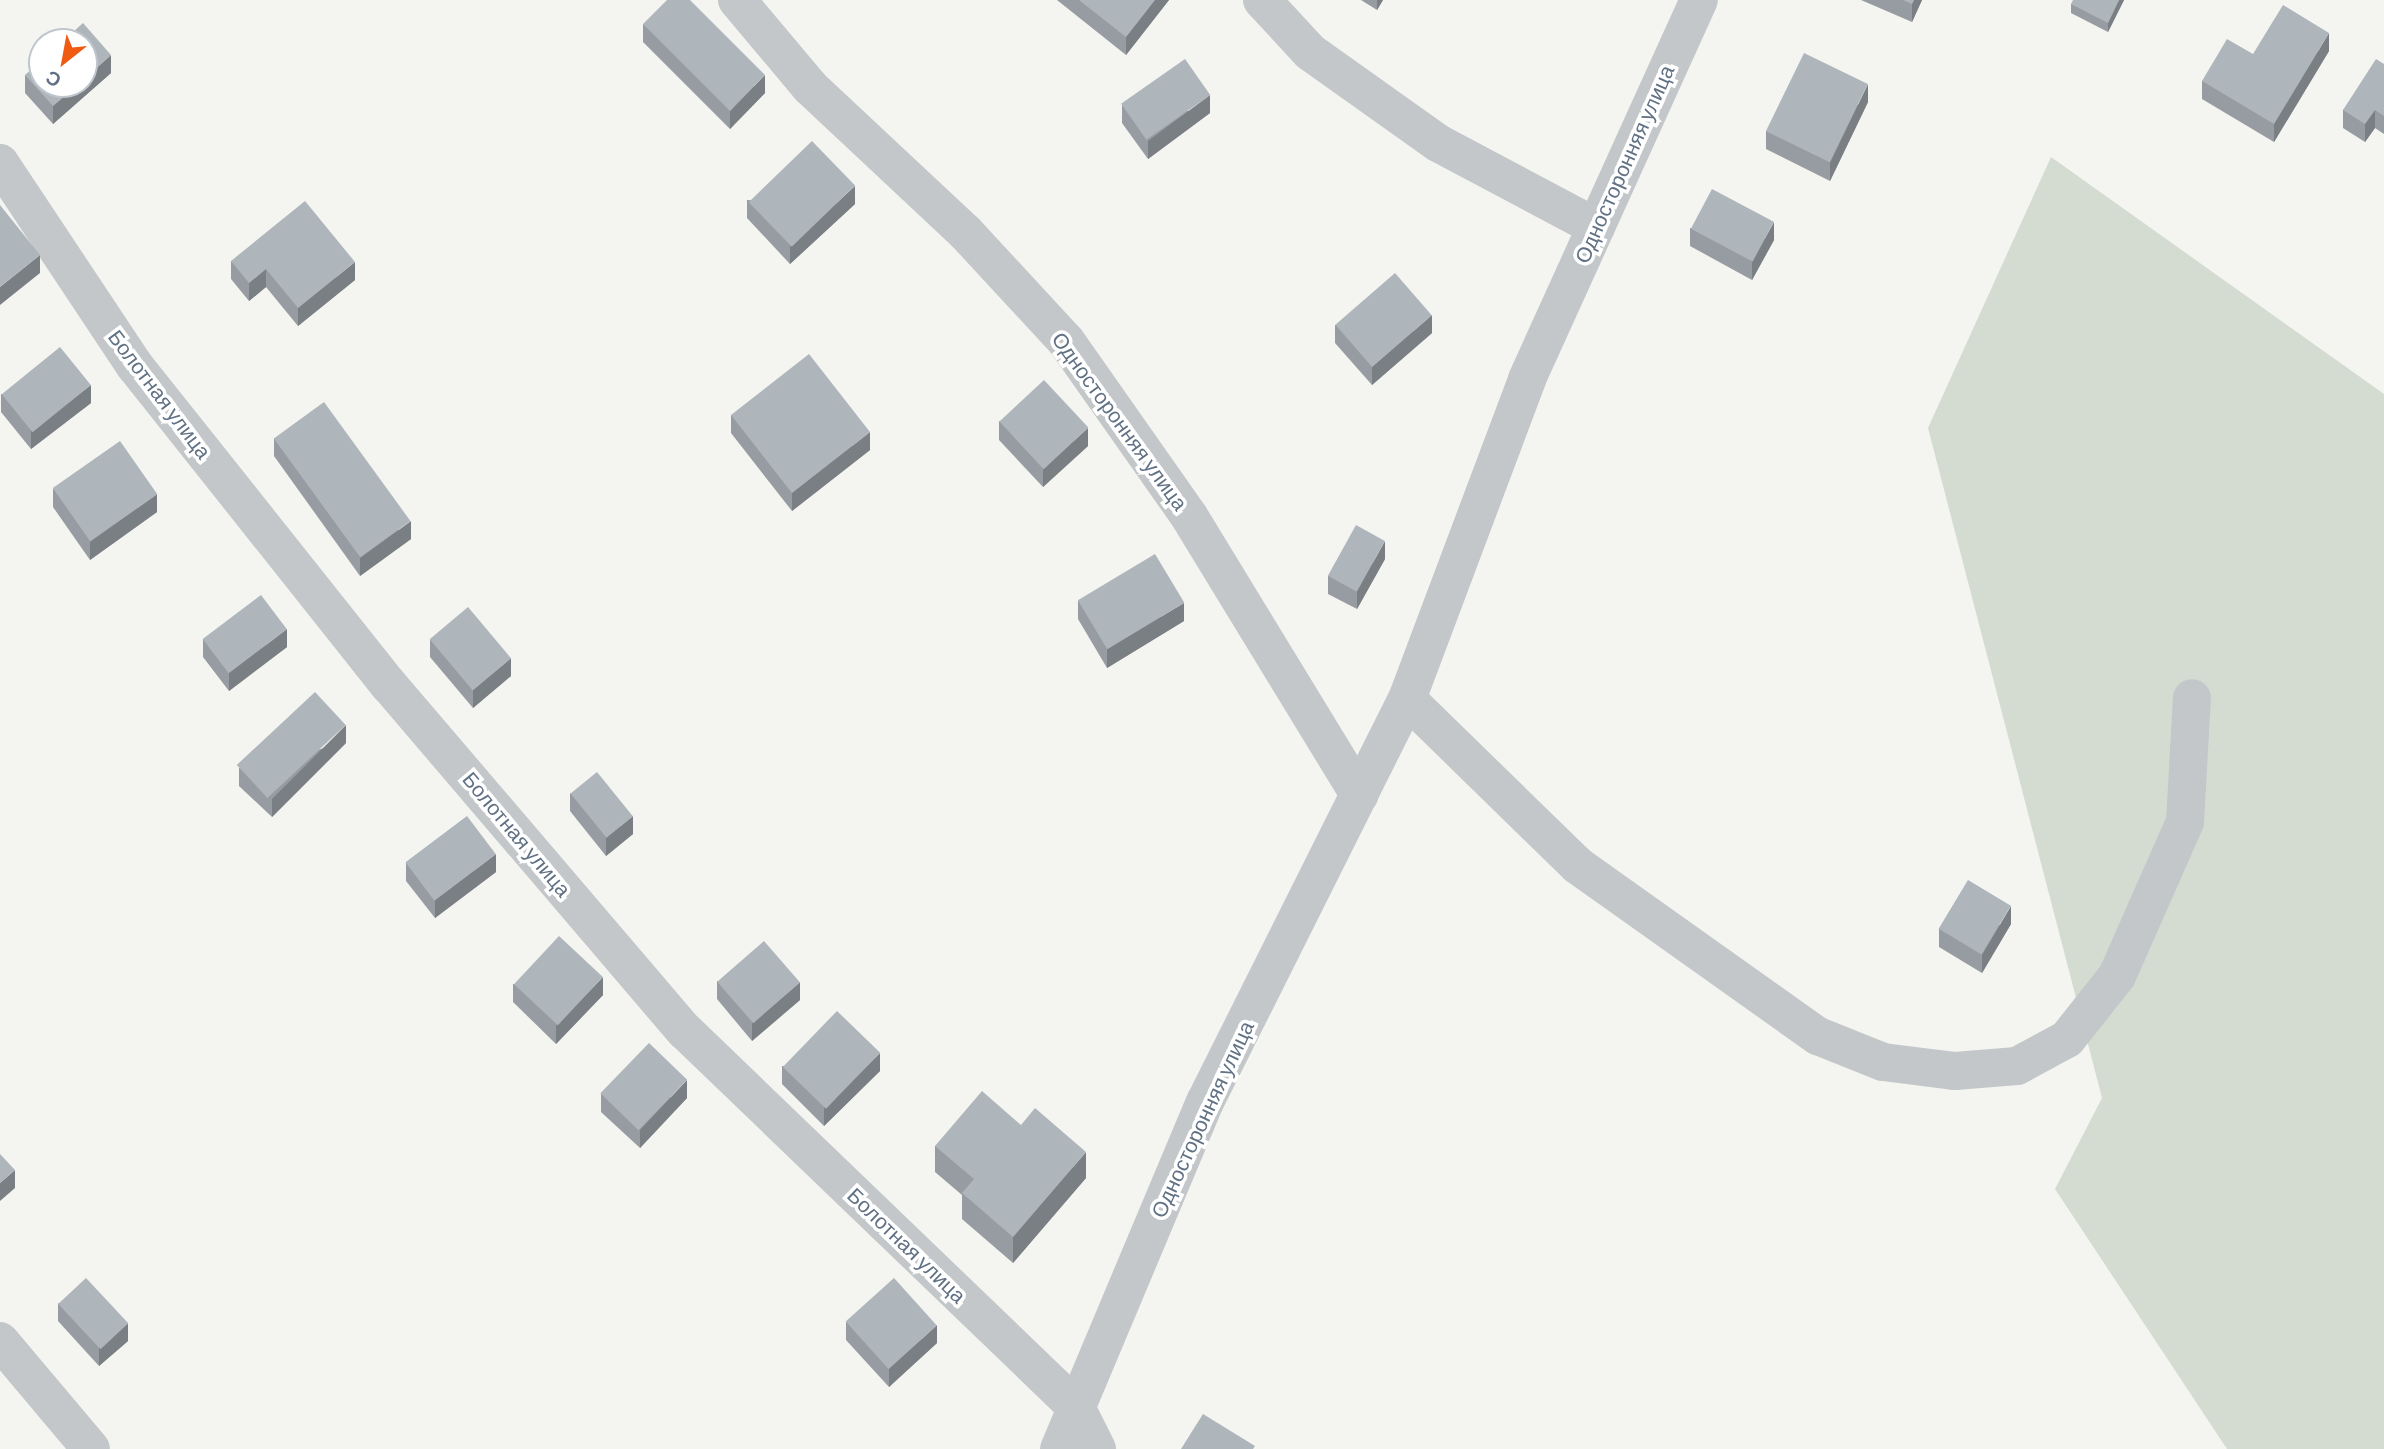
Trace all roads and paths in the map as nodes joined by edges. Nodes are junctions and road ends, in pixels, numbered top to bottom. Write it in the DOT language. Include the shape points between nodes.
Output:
graph roads {
  1 [pos="737,0"];
  2 [pos="1262,0"];
  3 [pos="1699,0"];
  4 [pos="0,163"];
  5 [pos="1596,227"];
  6 [pos="2192,698"];
  7 [pos="1407,699"];
  8 [pos="1359,795"];
  9 [pos="0,1341"];
  10 [pos="1076,1407"];
  11 [pos="91,1449"];
  12 [pos="1059,1449"];
  13 [pos="1097,1449"];
  1 -- 8 [label="street, Односторонняя улица" via="810,87 965,232 1066,341 1189,516"];
  2 -- 5 [label="street" via="1310,52 1438,143"];
  3 -- 5 [label="street, Односторонняя улица"];
  4 -- 10 [label="street, Болотная улица" via="152,388 389,685 685,1031"];
  5 -- 7 [label="street, Односторонняя улица" via="1527,379"];
  6 -- 7 [label="street" via="2185,822 2117,976 2067,1039 2017,1066 1955,1071 1883,1062 1818,1036 1577,864"];
  7 -- 8 [label="street, Односторонняя улица"];
  8 -- 10 [label="street, Односторонняя улица" via="1205,1102"];
  9 -- 11 [label="street"];
  10 -- 12 [label="street, Односторонняя улица"];
  10 -- 13 [label="street, Болотная улица"];
}
